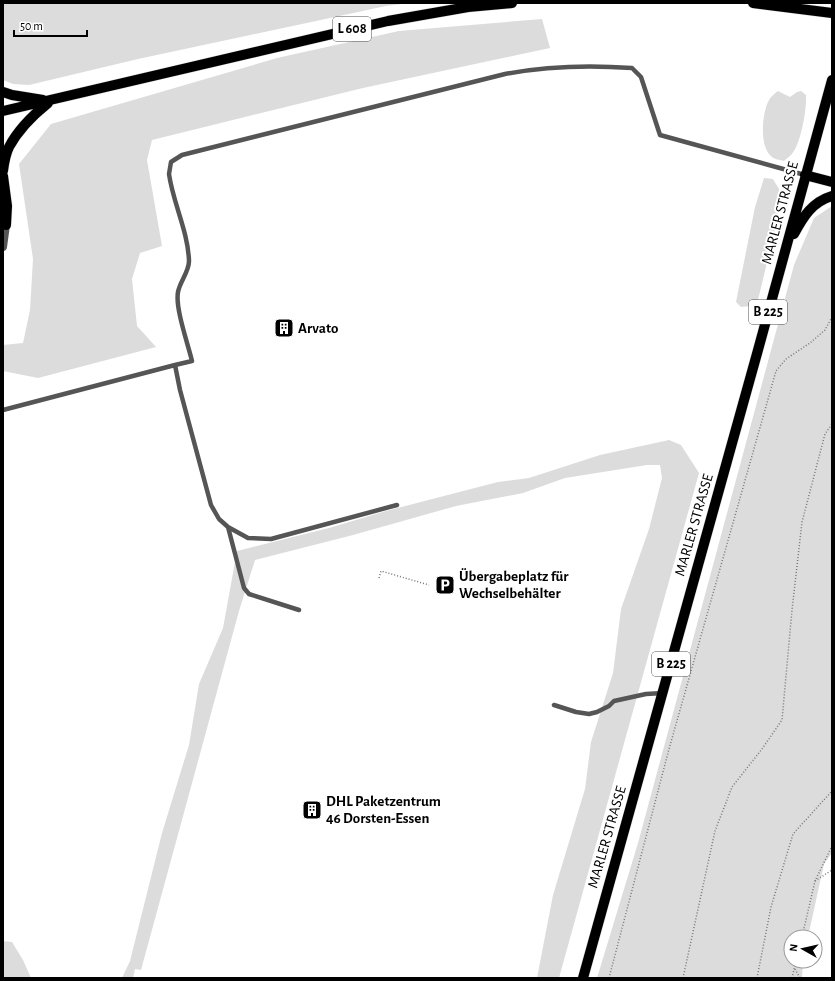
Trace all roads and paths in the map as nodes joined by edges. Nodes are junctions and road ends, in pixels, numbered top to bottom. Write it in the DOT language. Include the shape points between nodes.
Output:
graph roads {
  1 [pos="512,3"];
  2 [pos="753,3"];
  3 [pos="832,13"];
  4 [pos="832,80"];
  5 [pos="3,92"];
  6 [pos="49,101"];
  7 [pos="3,111"];
  8 [pos="3,171"];
  9 [pos="805,175"];
  10 [pos="3,176"];
  11 [pos="832,182"];
  12 [pos="832,196"];
  13 [pos="4,220"];
  14 [pos="787,246"];
  15 [pos="3,247"];
  16 [pos="832,317"];
  17 [pos="175,365"];
  18 [pos="3,410"];
  19 [pos="832,424"];
  20 [pos="397,505"];
  21 [pos="228,527"];
  22 [pos="379,578"];
  23 [pos="429,585"];
  24 [pos="299,610"];
  25 [pos="663,694"];
  26 [pos="554,705"];
  27 [pos="832,791"];
  28 [pos="832,846"];
  29 [pos="832,870"];
  30 [pos="815,881"];
  31 [pos="804,929"];
  32 [pos="794,969"];
  33 [pos="583,978"];
  34 [pos="609,978"];
  35 [pos="683,978"];
  36 [pos="757,978"];
  37 [pos="792,978"];
  38 [pos="800,978"];
  1 -- 6 [label="main road, L 608" via="468,7 388,21"];
  2 -- 3 [label="main road"];
  4 -- 9 [label="main road, MARLER STRASSE / B 225"];
  5 -- 6 [label="main road"];
  6 -- 7 [label="main road, L 608"];
  6 -- 8 [label="main road" via="30,118 9,147"];
  9 -- 11 [label="main road"];
  9 -- 14 [label="main road, MARLER STRASSE / B 225"];
  9 -- 17 [label="lane" via="660,135 641,77 632,68 616,67 574,66 505,74 182,155 171,162 169,174 188,247 189,263 177,301 192,361"];
  10 -- 13 [label="main road" via="7,206"];
  12 -- 14 [label="main road" via="813,205 802,218"];
  13 -- 15 [label="street"];
  14 -- 25 [label="main road, MARLER STRASSE / B 225"];
  16 -- 34 [label="path" via="825,330 810,344 786,359 776,371 669,749"];
  17 -- 18 [label="lane"];
  17 -- 21 [label="lane" via="211,505 219,519"];
  19 -- 35 [label="path" via="825,434 802,522 782,720 732,787 720,816"];
  20 -- 21 [label="lane" via="270,540 248,538"];
  21 -- 24 [label="lane" via="244,588 249,594"];
  22 -- 23 [label="path" via="381,571"];
  25 -- 26 [label="lane" via="646,694 614,701 590,714"];
  25 -- 33 [label="main road, MARLER STRASSE / B 225"];
  27 -- 36 [label="path" via="793,834 771,908"];
  28 -- 30 [label="path"];
  29 -- 30 [label="path"];
  30 -- 31 [label="path"];
  32 -- 37 [label="path"];
  32 -- 38 [label="path"];
}
